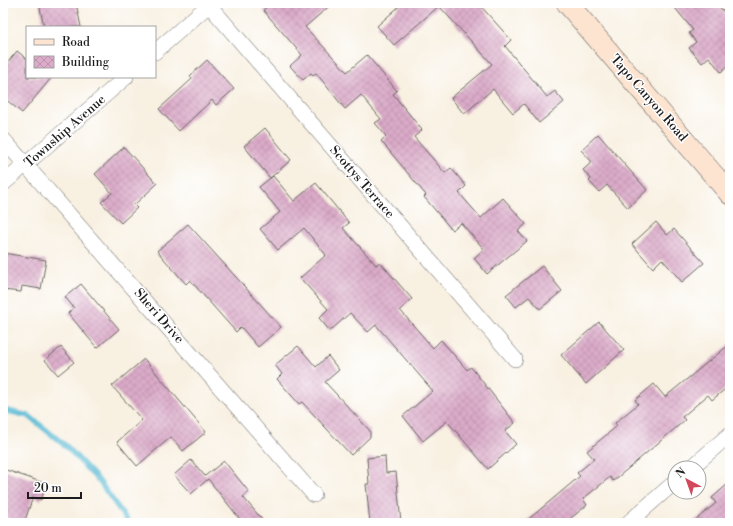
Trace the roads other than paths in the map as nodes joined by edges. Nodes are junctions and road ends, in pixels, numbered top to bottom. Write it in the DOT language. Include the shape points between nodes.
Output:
graph roads {
  1 [pos="567,3"];
  2 [pos="210,4"];
  3 [pos="156,51"];
  4 [pos="125,78"];
  5 [pos="3,139"];
  6 [pos="26,164"];
  7 [pos="3,184"];
  8 [pos="730,194"];
  9 [pos="515,360"];
  10 [pos="730,434"];
  11 [pos="700,460"];
  12 [pos="667,489"];
  13 [pos="314,495"];
  14 [pos="628,523"];
  1 -- 8 [label="main road, Tapo Canyon Road"];
  2 -- 3 [label="street"];
  2 -- 9 [label="street, Scottys Terrace"];
  4 -- 6 [label="street, Township Avenue"];
  5 -- 6 [label="street, Sheri Drive"];
  6 -- 7 [label="street, Township Avenue"];
  6 -- 13 [label="street, Sheri Drive"];
  10 -- 11 [label="street"];
  12 -- 14 [label="street"];
}
